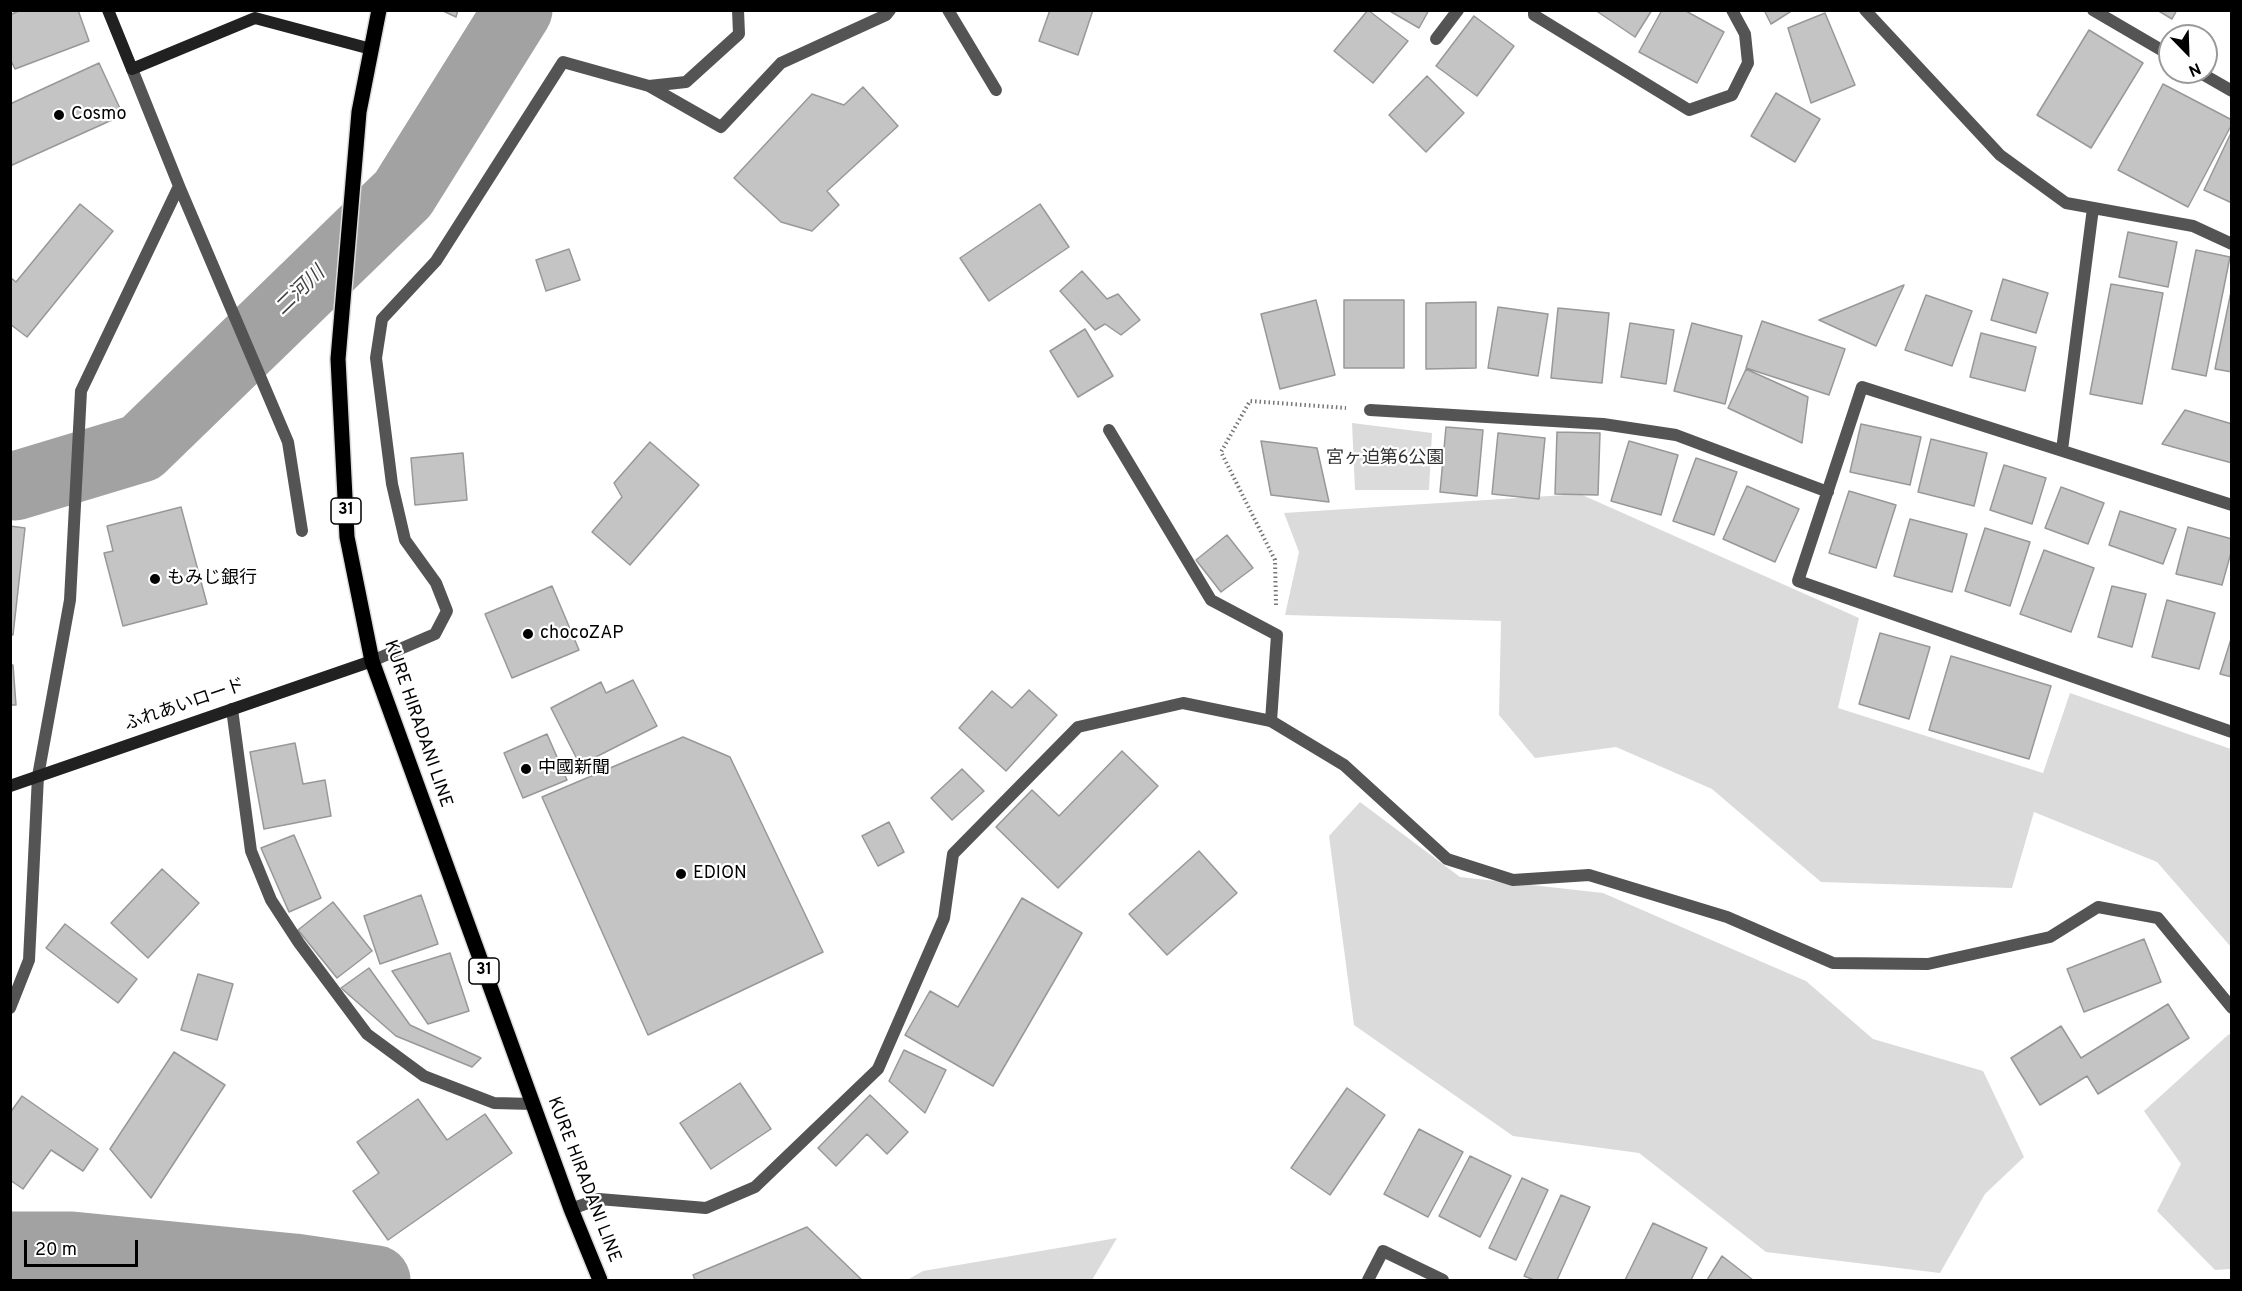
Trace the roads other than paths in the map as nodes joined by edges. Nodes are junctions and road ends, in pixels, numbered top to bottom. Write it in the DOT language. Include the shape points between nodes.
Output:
graph roads {
  1 [pos="108,10"];
  2 [pos="379,10"];
  3 [pos="738,10"];
  4 [pos="890,10"];
  5 [pos="948,10"];
  6 [pos="1458,10"];
  7 [pos="1534,10"];
  8 [pos="1732,10"];
  9 [pos="1865,10"];
  10 [pos="2093,10"];
  11 [pos="257,14"];
  12 [pos="1436,39"];
  13 [pos="2158,48"];
  14 [pos="371,49"];
  15 [pos="132,69"];
  16 [pos="2218,83"];
  17 [pos="649,86"];
  18 [pos="996,90"];
  19 [pos="2232,91"];
  20 [pos="179,186"];
  21 [pos="2093,208"];
  22 [pos="2232,244"];
  23 [pos="1370,410"];
  24 [pos="1109,430"];
  25 [pos="2062,450"];
  26 [pos="1828,492"];
  27 [pos="2232,505"];
  28 [pos="302,531"];
  29 [pos="372,661"];
  30 [pos="232,709"];
  31 [pos="1271,722"];
  32 [pos="2232,732"];
  33 [pos="38,776"];
  34 [pos="10,786"];
  35 [pos="10,1008"];
  36 [pos="2232,1008"];
  37 [pos="533,1104"];
  38 [pos="571,1209"];
  39 [pos="600,1281"];
  40 [pos="1368,1281"];
  41 [pos="1443,1281"];
  1 -- 15 [label="street"];
  2 -- 14 [label="main road, KURE HIRADANI LINE / 31"];
  3 -- 17 [label="street" via="739,34 686,82"];
  4 -- 17 [label="street" via="781,63 721,127"];
  5 -- 18 [label="street"];
  6 -- 12 [label="street"];
  7 -- 8 [label="street" via="1534,15 1689,110 1732,95 1748,63 1745,34"];
  9 -- 21 [label="street" via="2000,155 2066,203"];
  10 -- 13 [label="street"];
  11 -- 14 [label="street"];
  11 -- 15 [label="street"];
  14 -- 29 [label="main road, KURE HIRADANI LINE / 31" via="359,112 338,359 347,537"];
  15 -- 20 [label="street"];
  16 -- 19 [label="street"];
  17 -- 29 [label="street" via="563,62 436,261 382,319 376,358 392,483 405,540 436,583 447,611 435,634"];
  20 -- 28 [label="street" via="288,442"];
  20 -- 33 [label="street" via="81,391 70,600"];
  21 -- 22 [label="street" via="2193,226"];
  21 -- 25 [label="street"];
  23 -- 26 [label="street" via="1603,424 1676,435"];
  24 -- 31 [label="street" via="1210,600 1277,635"];
  25 -- 26 [label="street" via="1862,387"];
  25 -- 27 [label="street"];
  26 -- 32 [label="street" via="1798,581"];
  29 -- 30 [label="street, ふれあいロード"];
  29 -- 37 [label="main road, KURE HIRADANI LINE / 31"];
  30 -- 33 [label="street, ふれあいロード"];
  30 -- 37 [label="street" via="251,851 271,900 360,1025 424,1076 494,1103"];
  31 -- 36 [label="street" via="1344,765 1447,859 1513,880 1589,875 1727,916 1833,963 1928,964 2050,937 2098,907 2158,918"];
  31 -- 38 [label="street" via="1184,703 1078,727 953,854 944,918 878,1069 755,1187 706,1208 599,1199"];
  33 -- 34 [label="street, ふれあいロード"];
  33 -- 35 [label="street" via="29,960"];
  37 -- 38 [label="main road, KURE HIRADANI LINE / 31"];
  38 -- 39 [label="main road, KURE HIRADANI LINE / 31"];
  40 -- 41 [label="street" via="1383,1251"];
}
